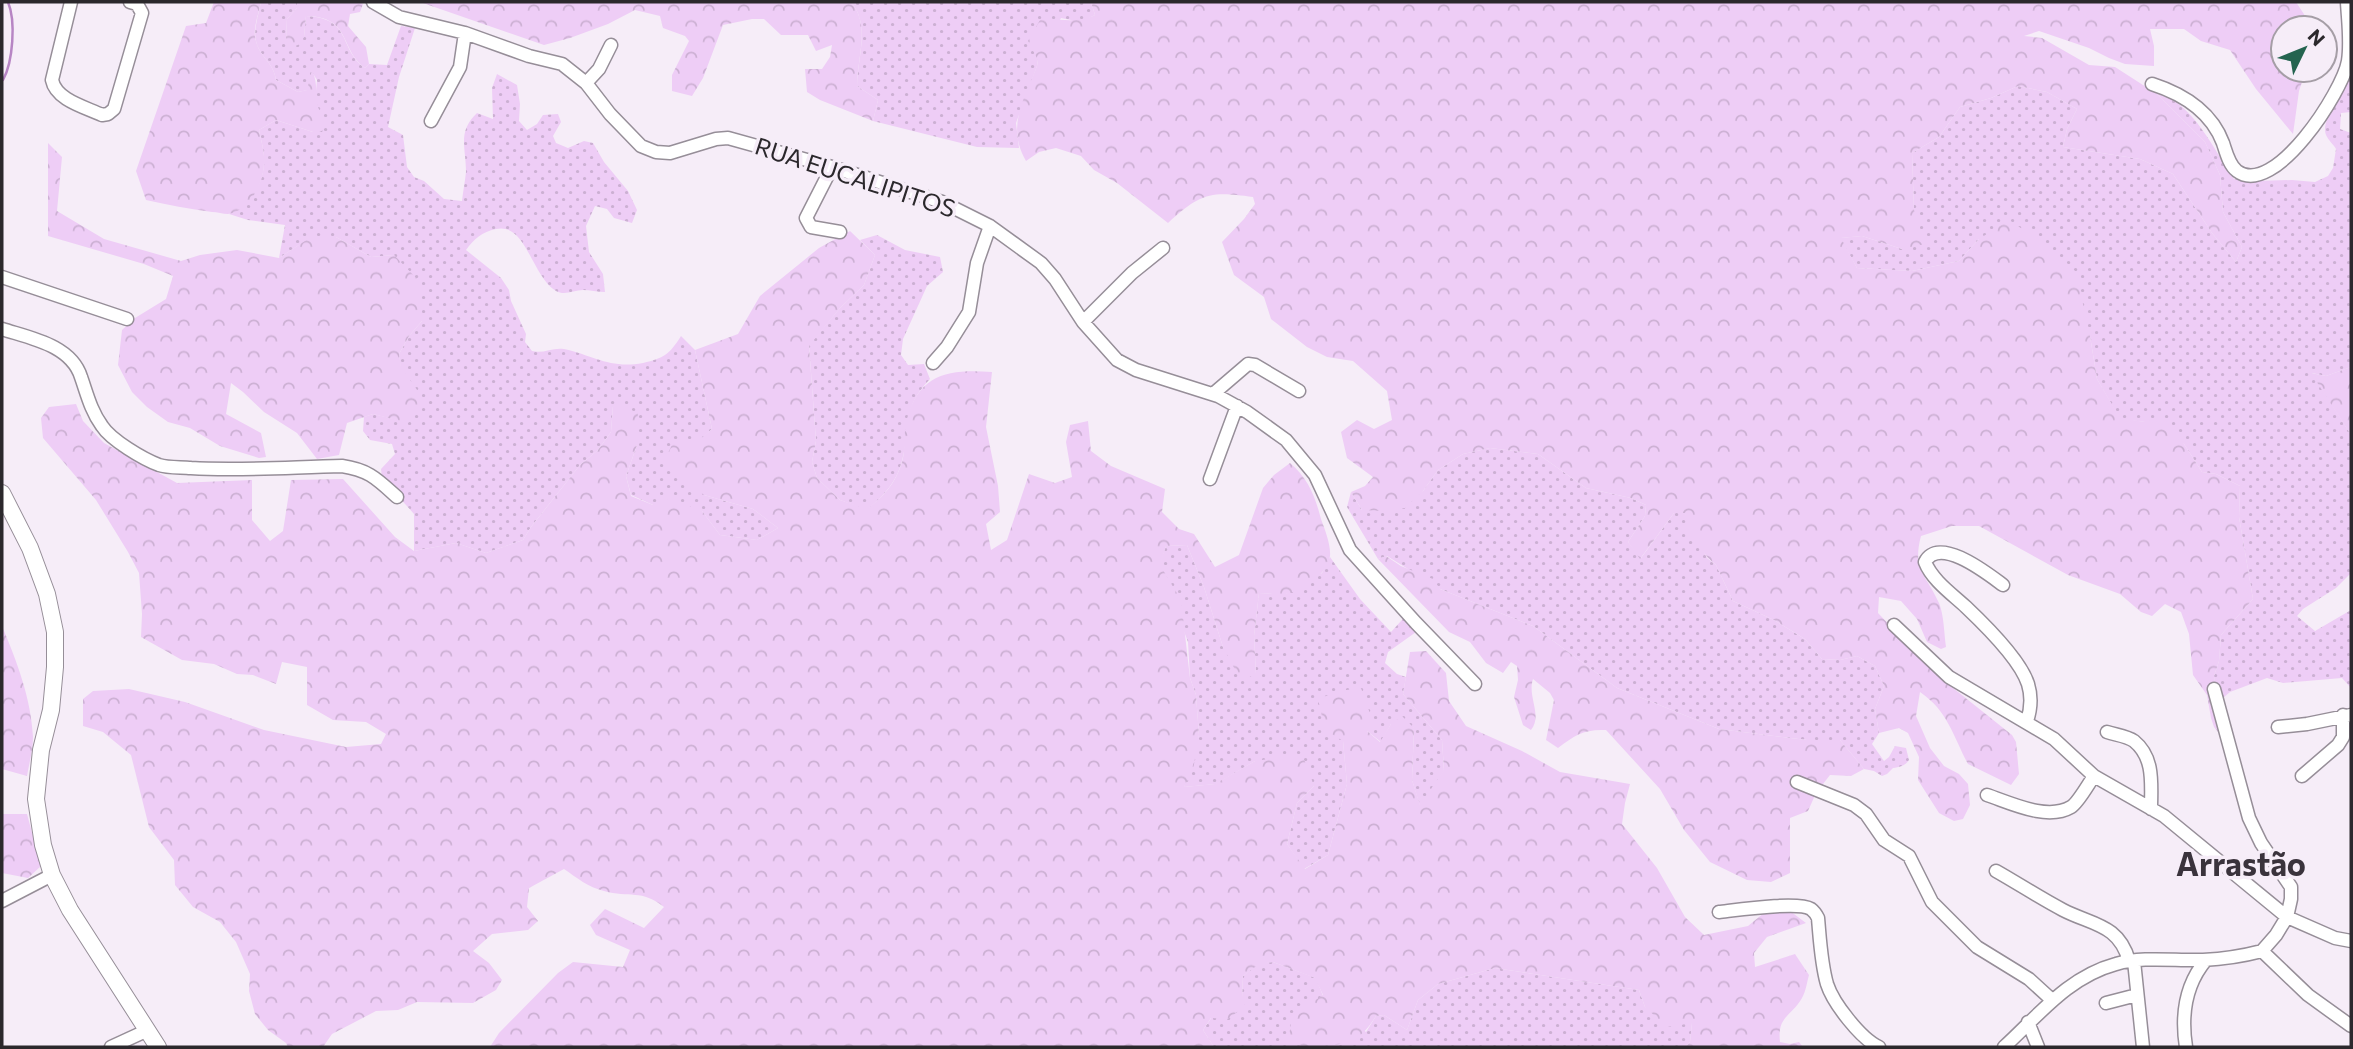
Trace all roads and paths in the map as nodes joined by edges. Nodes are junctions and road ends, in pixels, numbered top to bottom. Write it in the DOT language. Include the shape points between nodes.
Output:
graph roads {
  1 [pos="71,2"];
  2 [pos="130,2"];
  3 [pos="373,2"];
  4 [pos="2347,2"];
  5 [pos="465,33"];
  6 [pos="611,45"];
  7 [pos="586,83"];
  8 [pos="2152,84"];
  9 [pos="431,121"];
  10 [pos="832,167"];
  11 [pos="990,226"];
  12 [pos="840,232"];
  13 [pos="1163,248"];
  14 [pos="2,277"];
  15 [pos="127,318"];
  16 [pos="1083,322"];
  17 [pos="2,329"];
  18 [pos="933,363"];
  19 [pos="1299,391"];
  20 [pos="1213,394"];
  21 [pos="1237,406"];
  22 [pos="1210,479"];
  23 [pos="2,492"];
  24 [pos="397,497"];
  25 [pos="2003,585"];
  26 [pos="1894,625"];
  27 [pos="1475,684"];
  28 [pos="2214,690"];
  29 [pos="2347,715"];
  30 [pos="2027,722"];
  31 [pos="2278,727"];
  32 [pos="2108,732"];
  33 [pos="2094,776"];
  34 [pos="2302,776"];
  35 [pos="1797,782"];
  36 [pos="1987,795"];
  37 [pos="2151,808"];
  38 [pos="1996,871"];
  39 [pos="52,875"];
  40 [pos="2,901"];
  41 [pos="1719,912"];
  42 [pos="2287,917"];
  43 [pos="2351,941"];
  44 [pos="2262,951"];
  45 [pos="2206,960"];
  46 [pos="2132,961"];
  47 [pos="2137,995"];
  48 [pos="2052,1000"];
  49 [pos="2106,1003"];
  50 [pos="2028,1022"];
  51 [pos="2351,1026"];
  52 [pos="148,1030"];
  53 [pos="111,1047"];
  54 [pos="158,1047"];
  55 [pos="1879,1047"];
  56 [pos="2004,1047"];
  57 [pos="2038,1047"];
  58 [pos="2143,1047"];
  59 [pos="2186,1047"];
  1 -- 2 [label="street" via="53,87 58,94 108,114 114,109 142,13"];
  3 -- 5 [label="street, RUA EUCALIPITOS" via="399,17"];
  4 -- 8 [label="street" via="2347,63 2330,102 2300,142 2268,172 2258,176 2237,171 2209,117 2171,90"];
  5 -- 7 [label="street, RUA EUCALIPITOS" via="562,64"];
  5 -- 9 [label="street" via="460,67"];
  6 -- 7 [label="street"];
  7 -- 10 [label="street, RUA EUCALIPITOS" via="641,146 656,152 670,153 728,138"];
  10 -- 11 [label="street, RUA EUCALIPITOS" via="942,202"];
  10 -- 12 [label="street" via="806,218 811,227"];
  11 -- 16 [label="street, RUA EUCALIPITOS" via="1041,263"];
  11 -- 18 [label="street" via="977,263 969,312"];
  13 -- 16 [label="street"];
  14 -- 15 [label="street"];
  16 -- 20 [label="street, RUA EUCALIPITOS" via="1117,360"];
  17 -- 24 [label="street" via="62,352 80,373 103,428 161,466 360,468"];
  19 -- 20 [label="street" via="1248,364"];
  20 -- 21 [label="street, RUA EUCALIPITOS"];
  21 -- 22 [label="street"];
  21 -- 27 [label="street, RUA EUCALIPITOS" via="1286,440 1315,475 1349,550"];
  23 -- 39 [label="main road" via="30,548 55,632 51,710 36,799"];
  25 -- 30 [label="street" via="1973,562 1944,553 1934,553 1925,562 2022,670 2031,695"];
  26 -- 30 [label="street" via="1949,677"];
  28 -- 42 [label="street" via="2249,818 2291,887"];
  29 -- 31 [label="street"];
  29 -- 34 [label="street" via="2338,745"];
  30 -- 33 [label="street" via="2054,739"];
  32 -- 37 [label="street" via="2132,740 2143,751 2151,769"];
  33 -- 36 [label="street" via="2073,806 2053,812"];
  33 -- 37 [label="street"];
  35 -- 48 [label="street" via="1866,814 1884,840 1909,856 1932,902 1968,939"];
  37 -- 42 [label="street"];
  38 -- 46 [label="street" via="2064,911 2113,933"];
  39 -- 40 [label="street"];
  39 -- 52 [label="main road"];
  41 -- 55 [label="street" via="1788,906 1815,912 1828,986 1851,1021"];
  42 -- 43 [label="street"];
  42 -- 44 [label="street"];
  44 -- 45 [label="street"];
  44 -- 51 [label="street" via="2308,995"];
  45 -- 46 [label="street"];
  45 -- 59 [label="street" via="2193,975 2186,997"];
  46 -- 47 [label="street"];
  46 -- 48 [label="street" via="2088,975"];
  47 -- 49 [label="street"];
  47 -- 58 [label="street"];
  48 -- 50 [label="street"];
  50 -- 56 [label="street"];
  50 -- 57 [label="street"];
  52 -- 53 [label="street"];
  52 -- 54 [label="main road"];
}
